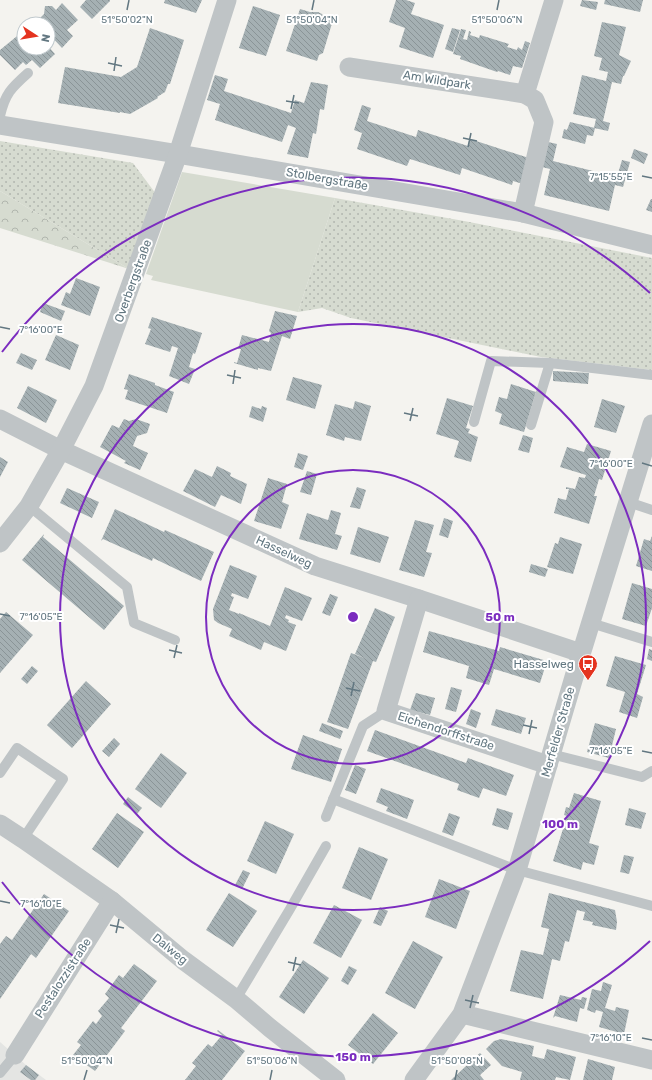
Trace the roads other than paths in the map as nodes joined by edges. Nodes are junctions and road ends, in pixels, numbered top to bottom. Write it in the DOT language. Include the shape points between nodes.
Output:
graph roads {
  1 [pos="227,0"];
  2 [pos="554,0"];
  3 [pos="349,67"];
  4 [pos="28,73"];
  5 [pos="525,94"];
  6 [pos="0,116"];
  7 [pos="0,125"];
  8 [pos="178,154"];
  9 [pos="522,213"];
  10 [pos="652,245"];
  11 [pos="550,363"];
  12 [pos="652,375"];
  13 [pos="0,419"];
  14 [pos="474,422"];
  15 [pos="652,424"];
  16 [pos="531,425"];
  17 [pos="61,450"];
  18 [pos="628,502"];
  19 [pos="29,506"];
  20 [pos="652,510"];
  21 [pos="0,543"];
  22 [pos="419,599"];
  23 [pos="591,623"];
  24 [pos="175,640"];
  25 [pos="652,642"];
  26 [pos="581,653"];
  27 [pos="386,711"];
  28 [pos="550,760"];
  29 [pos="652,771"];
  30 [pos="0,773"];
  31 [pos="333,799"];
  32 [pos="326,817"];
  33 [pos="0,824"];
  34 [pos="23,839"];
  35 [pos="326,846"];
  36 [pos="517,870"];
  37 [pos="112,902"];
  38 [pos="652,906"];
  39 [pos="236,999"];
  40 [pos="462,1014"];
  41 [pos="15,1055"];
  42 [pos="652,1060"];
  43 [pos="0,1073"];
  44 [pos="336,1080"];
  45 [pos="414,1080"];
  1 -- 8 [label="street, Overbergstraße"];
  2 -- 5 [label="street"];
  3 -- 5 [label="street, Am Wildpark"];
  4 -- 6 [label="lane" via="12,87 3,102"];
  5 -- 9 [label="street" via="535,100 544,122"];
  7 -- 8 [label="street, Stolbergstraße"];
  8 -- 9 [label="street, Stolbergstraße"];
  8 -- 17 [label="street, Overbergstraße" via="94,386"];
  9 -- 10 [label="street, Stolbergstraße"];
  11 -- 12 [label="lane"];
  11 -- 14 [label="lane" via="491,361"];
  11 -- 16 [label="lane"];
  13 -- 17 [label="street, Hasselweg"];
  15 -- 18 [label="street, Merfelder Straße"];
  17 -- 19 [label="street, Overbergstraße"];
  17 -- 22 [label="street, Hasselweg" via="315,566"];
  18 -- 20 [label="lane"];
  18 -- 23 [label="street, Merfelder Straße"];
  19 -- 21 [label="street, Overbergstraße"];
  19 -- 24 [label="lane" via="127,587 134,623"];
  22 -- 26 [label="street, Hasselweg"];
  22 -- 27 [label="street, Eichendorffstraße"];
  23 -- 25 [label="lane"];
  23 -- 26 [label="street, Merfelder Straße"];
  26 -- 28 [label="street, Merfelder Straße"];
  27 -- 28 [label="street, Eichendorffstraße"];
  27 -- 31 [label="lane" via="363,726"];
  28 -- 29 [label="lane" via="642,777"];
  28 -- 36 [label="street, Merfelder Straße"];
  30 -- 34 [label="lane" via="17,748 62,779"];
  31 -- 32 [label="lane"];
  31 -- 36 [label="lane"];
  33 -- 34 [label="street, Dalweg"];
  34 -- 37 [label="street, Dalweg"];
  35 -- 39 [label="lane"];
  36 -- 38 [label="lane"];
  36 -- 40 [label="street, Merfelder Straße"];
  37 -- 39 [label="street, Dalweg"];
  37 -- 41 [label="street, Pestalozzistraße"];
  39 -- 44 [label="street, Dalweg"];
  40 -- 42 [label="street"];
  40 -- 45 [label="street, Merfelder Straße"];
  41 -- 43 [label="lane"];
}
